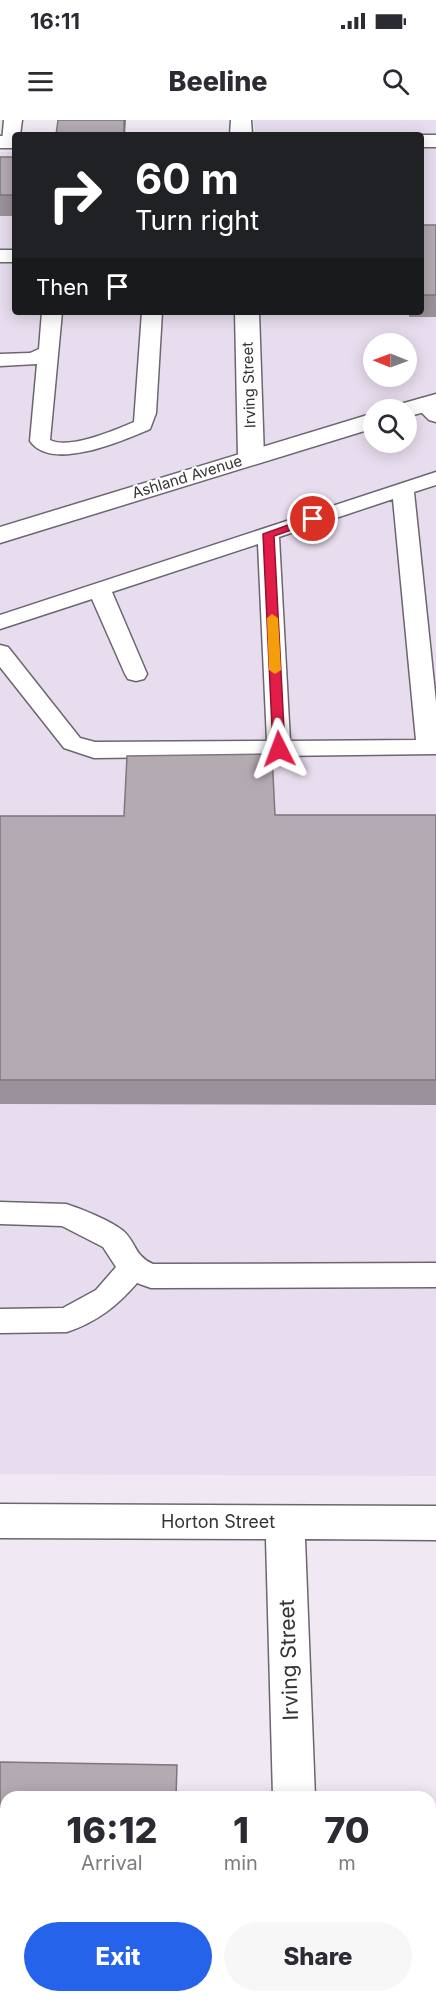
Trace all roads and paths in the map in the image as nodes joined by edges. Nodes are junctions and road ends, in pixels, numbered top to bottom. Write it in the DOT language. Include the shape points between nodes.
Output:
graph roads {
  1 [pos="14,120"];
  2 [pos="9,142"];
  3 [pos="52,315"];
  4 [pos="152,315"];
  5 [pos="247,315"];
  6 [pos="49,351"];
  7 [pos="0,360"];
  8 [pos="363,423"];
  9 [pos="251,457"];
  10 [pos="436,478"];
  11 [pos="404,489"];
  12 [pos="268,534"];
  13 [pos="0,535"];
  14 [pos="99,589"];
  15 [pos="0,622"];
  16 [pos="0,652"];
  17 [pos="136,674"];
  18 [pos="432,747"];
  19 [pos="279,749"];
  20 [pos="0,1213"];
  21 [pos="132,1268"];
  22 [pos="436,1275"];
  23 [pos="0,1321"];
  24 [pos="0,1521"];
  25 [pos="285,1523"];
  26 [pos="436,1523"];
  27 [pos="294,1791"];
  1 -- 2 [label="lane"];
  3 -- 6 [label="lane"];
  4 -- 6 [label="lane" via="146,413 143,425 124,434 66,448 47,447 40,441"];
  5 -- 9 [label="street, Irving Street"];
  6 -- 7 [label="lane" via="34,359"];
  8 -- 9 [label="street, Ashland Avenue"];
  9 -- 13 [label="street, Ashland Avenue"];
  10 -- 11 [label="lane"];
  11 -- 12 [label="lane"];
  11 -- 18 [label="lane"];
  12 -- 14 [label="lane"];
  12 -- 19 [label="lane"];
  14 -- 15 [label="lane"];
  14 -- 17 [label="lane"];
  16 -- 19 [label="lane" via="72,743 94,750"];
  18 -- 19 [label="lane"];
  20 -- 21 [label="lane" via="66,1215 113,1239"];
  21 -- 22 [label="lane" via="151,1276"];
  21 -- 23 [label="lane" via="106,1298 67,1320"];
  24 -- 25 [label="street, Horton Street"];
  25 -- 26 [label="street, Horton Street"];
  25 -- 27 [label="street, Irving Street"];
}
